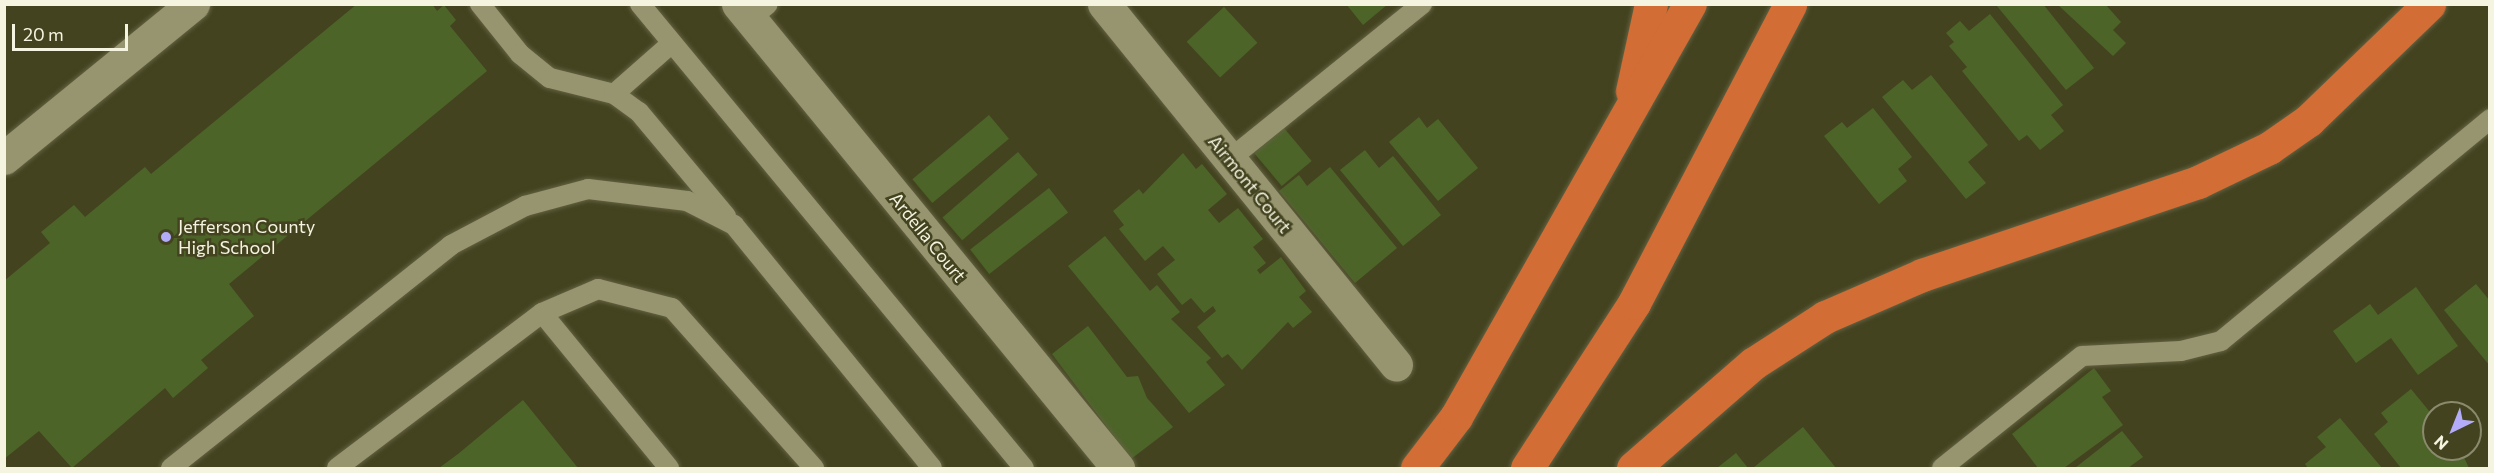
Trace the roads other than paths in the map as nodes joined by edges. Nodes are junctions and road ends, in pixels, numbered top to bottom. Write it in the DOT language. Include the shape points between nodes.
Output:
graph roads {
  1 [pos="193,4"];
  2 [pos="480,4"];
  3 [pos="640,4"];
  4 [pos="1104,4"];
  5 [pos="1422,4"];
  6 [pos="1651,4"];
  7 [pos="1790,4"];
  8 [pos="2429,4"];
  9 [pos="752,9"];
  10 [pos="1687,10"];
  11 [pos="671,44"];
  12 [pos="614,94"];
  13 [pos="2490,118"];
  14 [pos="1624,128"];
  15 [pos="4,158"];
  16 [pos="1230,159"];
  17 [pos="734,225"];
  18 [pos="542,312"];
  19 [pos="1396,365"];
  20 [pos="171,468"];
  21 [pos="337,468"];
  22 [pos="669,468"];
  23 [pos="814,468"];
  24 [pos="932,468"];
  25 [pos="1024,468"];
  26 [pos="1118,468"];
  27 [pos="1417,468"];
  28 [pos="1527,468"];
  29 [pos="1633,468"];
  30 [pos="1942,468"];
  1 -- 15 [label="street"];
  2 -- 12 [label="lane" via="520,54 550,78"];
  3 -- 11 [label="lane"];
  4 -- 16 [label="street, Airmont Court"];
  5 -- 16 [label="lane"];
  6 -- 14 [label="highway"];
  7 -- 28 [label="highway" via="1634,303"];
  8 -- 29 [label="highway" via="2297,129 2218,174 1922,275 1825,316 1742,373"];
  9 -- 26 [label="street, Ardella Court"];
  10 -- 14 [label="highway"];
  11 -- 12 [label="lane"];
  11 -- 25 [label="lane"];
  12 -- 17 [label="lane" via="639,112"];
  13 -- 30 [label="lane" via="2221,341 2181,351 2082,356"];
  14 -- 27 [label="highway" via="1456,417"];
  16 -- 19 [label="street, Airmont Court"];
  17 -- 20 [label="lane" via="687,201 588,189 525,206 451,245"];
  17 -- 24 [label="lane"];
  18 -- 21 [label="lane"];
  18 -- 22 [label="lane"];
  18 -- 23 [label="lane" via="598,289 672,308"];
}
